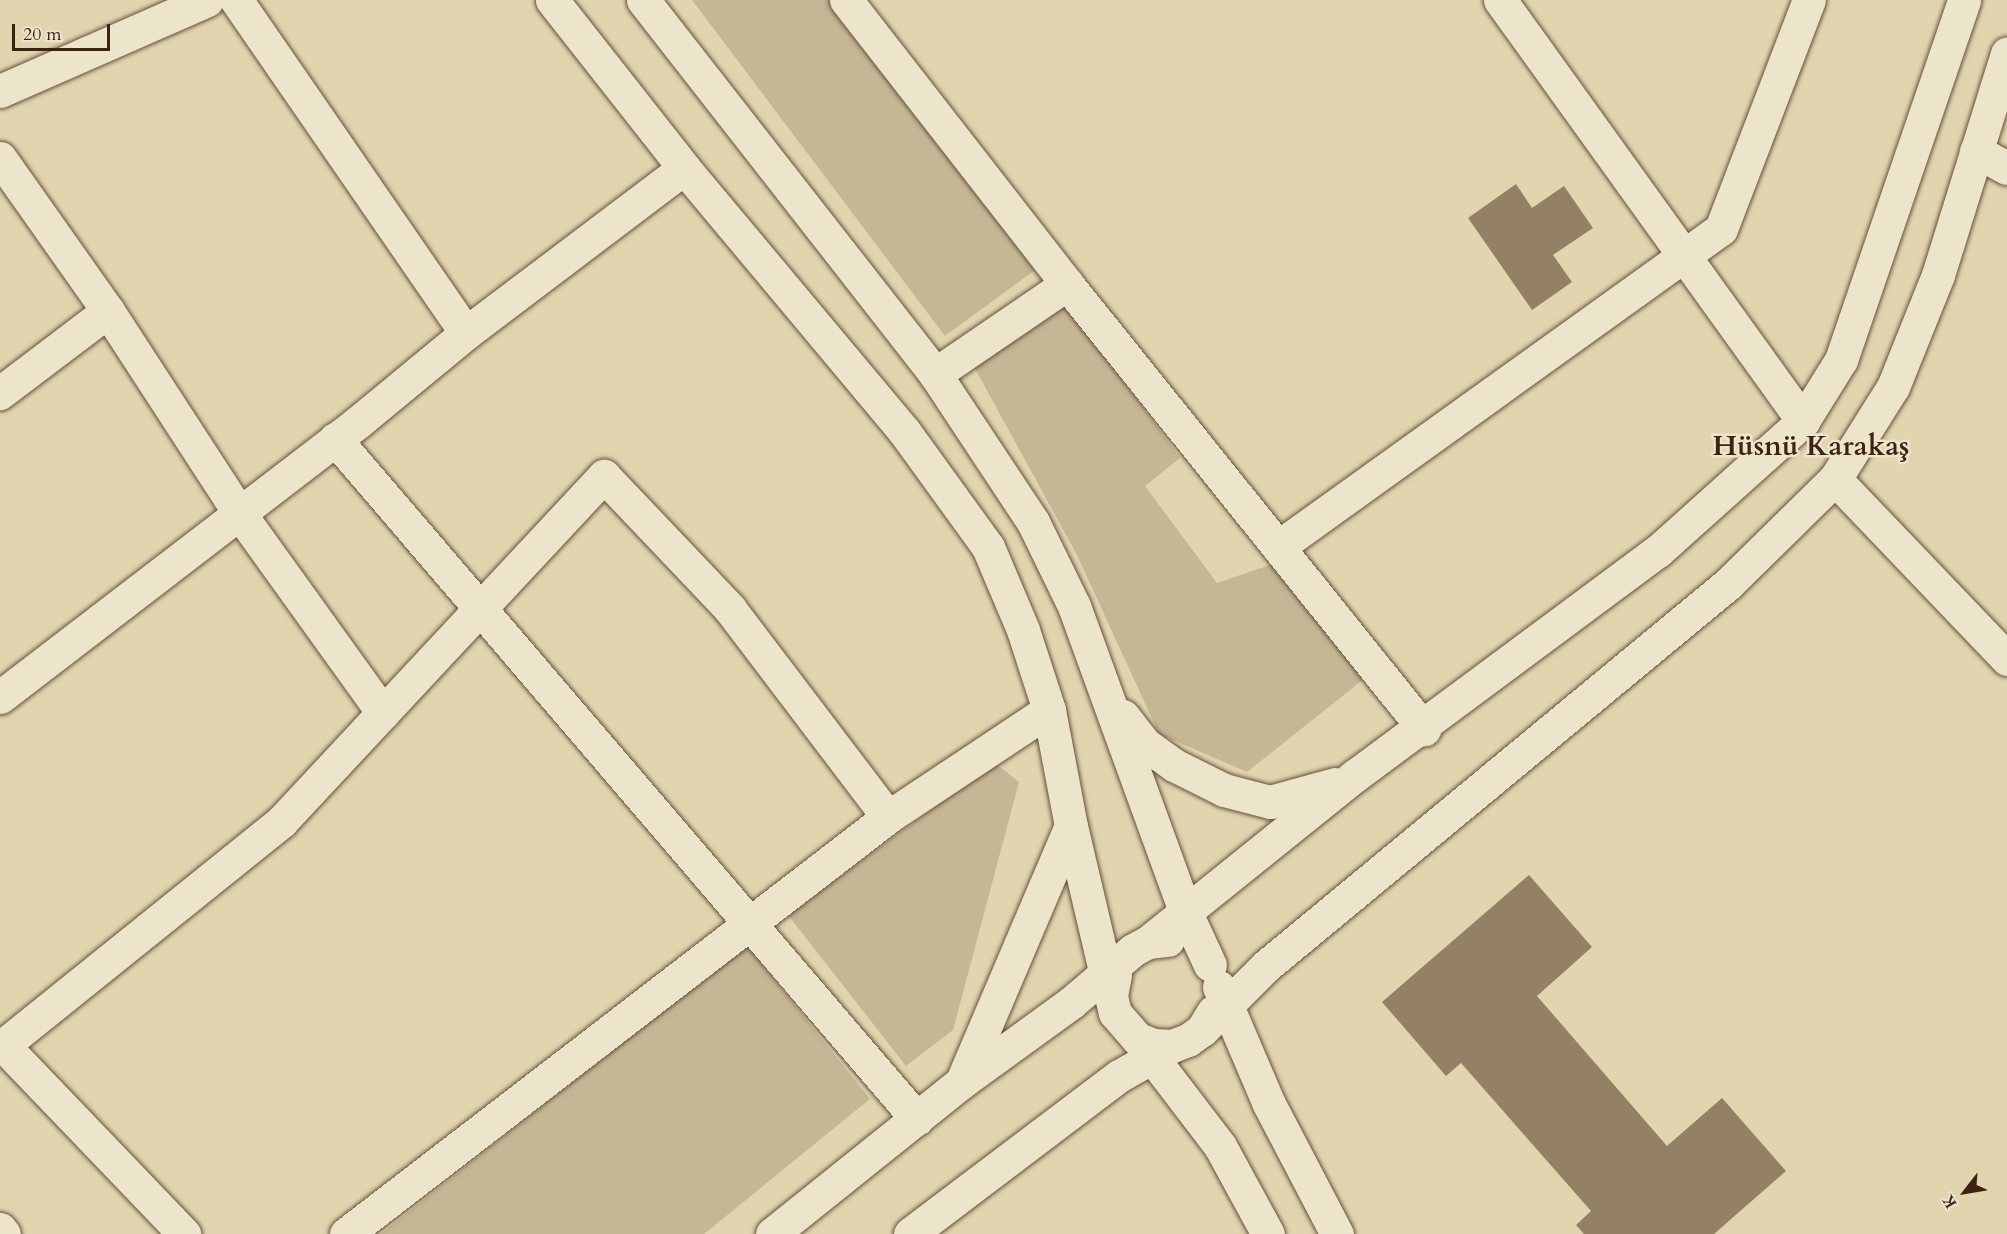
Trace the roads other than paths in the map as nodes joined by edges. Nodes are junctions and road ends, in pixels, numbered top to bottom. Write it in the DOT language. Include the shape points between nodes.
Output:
graph roads {
  1 [pos="207,0"];
  2 [pos="237,0"];
  3 [pos="552,0"];
  4 [pos="643,0"];
  5 [pos="846,0"];
  6 [pos="1500,0"];
  7 [pos="1809,0"];
  8 [pos="1964,0"];
  9 [pos="2007,54"];
  10 [pos="0,91"];
  11 [pos="1976,151"];
  12 [pos="0,158"];
  13 [pos="684,168"];
  14 [pos="2007,168"];
  15 [pos="1683,258"];
  16 [pos="1067,284"];
  17 [pos="108,311"];
  18 [pos="466,333"];
  19 [pos="935,374"];
  20 [pos="0,393"];
  21 [pos="1803,421"];
  22 [pos="335,439"];
  23 [pos="1835,479"];
  24 [pos="240,514"];
  25 [pos="1278,547"];
  26 [pos="481,610"];
  27 [pos="2007,658"];
  28 [pos="0,697"];
  29 [pos="1109,698"];
  30 [pos="1049,710"];
  31 [pos="383,713"];
  32 [pos="1424,729"];
  33 [pos="1356,775"];
  34 [pos="888,817"];
  35 [pos="1071,826"];
  36 [pos="1186,912"];
  37 [pos="749,923"];
  38 [pos="1148,942"];
  39 [pos="1113,977"];
  40 [pos="1217,984"];
  41 [pos="1,1046"];
  42 [pos="1154,1047"];
  43 [pos="962,1082"];
  44 [pos="917,1119"];
  45 [pos="0,1229"];
  46 [pos="4,1234"];
  47 [pos="184,1234"];
  48 [pos="346,1234"];
  49 [pos="772,1234"];
  50 [pos="910,1234"];
  51 [pos="1269,1234"];
  52 [pos="1337,1234"];
  1 -- 10 [label="street"];
  2 -- 18 [label="street"];
  3 -- 13 [label="street"];
  4 -- 19 [label="street"];
  5 -- 16 [label="street"];
  6 -- 15 [label="street"];
  7 -- 15 [label="street" via="1721,229"];
  8 -- 21 [label="street" via="1841,360"];
  9 -- 11 [label="street"];
  11 -- 14 [label="street"];
  11 -- 23 [label="street" via="1938,275 1893,387"];
  12 -- 17 [label="street"];
  13 -- 18 [label="street"];
  13 -- 30 [label="street" via="904,431 988,547 1023,630"];
  15 -- 21 [label="street"];
  15 -- 25 [label="street"];
  16 -- 19 [label="street"];
  16 -- 25 [label="street"];
  17 -- 20 [label="street"];
  17 -- 24 [label="street"];
  18 -- 22 [label="street"];
  19 -- 29 [label="street" via="1033,522 1074,606"];
  21 -- 32 [label="street" via="1658,550"];
  22 -- 24 [label="street"];
  22 -- 26 [label="street"];
  23 -- 27 [label="street"];
  23 -- 40 [label="street" via="1728,584 1266,966"];
  24 -- 28 [label="street"];
  24 -- 31 [label="street"];
  25 -- 32 [label="street"];
  26 -- 31 [label="street"];
  26 -- 34 [label="street" via="604,476 730,609"];
  26 -- 37 [label="street"];
  29 -- 33 [label="street" via="1145,744 1174,765 1224,790 1270,802 1309,794"];
  29 -- 36 [label="street"];
  30 -- 34 [label="street"];
  30 -- 35 [label="street"];
  31 -- 41 [label="street" via="282,821"];
  32 -- 33 [label="street"];
  33 -- 36 [label="street"];
  34 -- 37 [label="street"];
  35 -- 39 [label="street"];
  35 -- 43 [label="street"];
  36 -- 38 [label="street"];
  36 -- 40 [label="street"];
  37 -- 44 [label="street"];
  37 -- 48 [label="street"];
  38 -- 39 [label="street" via="1133,950"];
  38 -- 40 [label="street" via="1183,943"];
  39 -- 42 [label="street" via="1115,1013"];
  39 -- 43 [label="street"];
  40 -- 42 [label="street" via="1202,1030"];
  40 -- 52 [label="street" via="1269,1104"];
  41 -- 47 [label="street"];
  42 -- 50 [label="street"];
  42 -- 51 [label="street" via="1220,1146"];
  43 -- 44 [label="street"];
  44 -- 49 [label="street"];
  45 -- 46 [label="street"];
}
